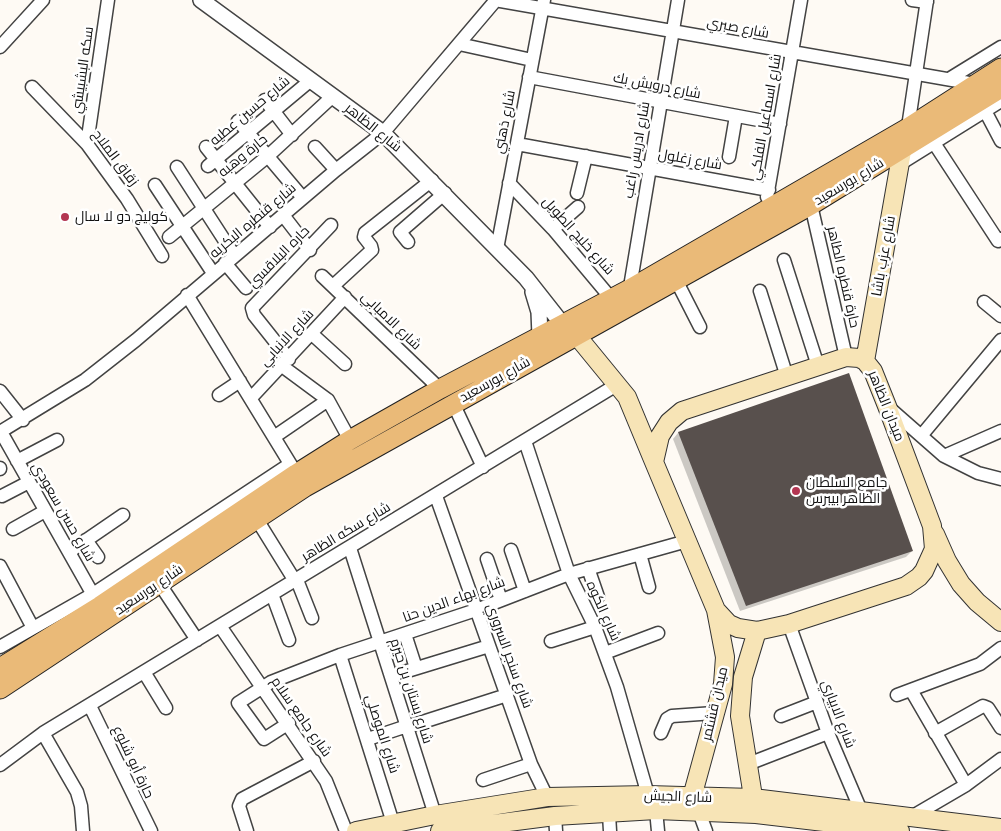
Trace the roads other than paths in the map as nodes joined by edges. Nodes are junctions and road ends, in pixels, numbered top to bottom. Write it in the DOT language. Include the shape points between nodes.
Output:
graph roads {
  1 [pos="43,0"];
  2 [pos="108,0"];
  3 [pos="201,0"];
  4 [pos="495,0"];
  5 [pos="678,0"];
  6 [pos="802,0"];
  7 [pos="912,0"];
  8 [pos="930,1"];
  9 [pos="543,4"];
  10 [pos="673,31"];
  11 [pos="459,44"];
  12 [pos="0,47"];
  13 [pos="1001,47"];
  14 [pos="792,53"];
  15 [pos="532,60"];
  16 [pos="1001,68"];
  17 [pos="920,73"];
  18 [pos="529,77"];
  19 [pos="948,79"];
  20 [pos="311,80"];
  21 [pos="32,87"];
  22 [pos="1001,88"];
  23 [pos="333,96"];
  24 [pos="980,99"];
  25 [pos="265,100"];
  26 [pos="1001,101"];
  27 [pos="660,102"];
  28 [pos="274,112"];
  29 [pos="736,116"];
  30 [pos="238,121"];
  31 [pos="780,124"];
  32 [pos="908,127"];
  33 [pos="248,133"];
  34 [pos="384,133"];
  35 [pos="292,135"];
  36 [pos="1001,141"];
  37 [pos="934,143"];
  38 [pos="87,144"];
  39 [pos="516,144"];
  40 [pos="206,147"];
  41 [pos="315,147"];
  42 [pos="268,156"];
  43 [pos="586,156"];
  44 [pos="729,157"];
  45 [pos="901,158"];
  46 [pos="212,162"];
  47 [pos="177,167"];
  48 [pos="649,168"];
  49 [pos="336,170"];
  50 [pos="432,180"];
  51 [pos="235,182"];
  52 [pos="509,183"];
  53 [pos="155,185"];
  54 [pos="768,190"];
  55 [pos="577,193"];
  56 [pos="445,194"];
  57 [pos="304,198"];
  58 [pos="811,205"];
  59 [pos="578,207"];
  60 [pos="203,208"];
  61 [pos="765,210"];
  62 [pos="283,215"];
  63 [pos="331,225"];
  64 [pos="182,226"];
  65 [pos="270,226"];
  66 [pos="553,229"];
  67 [pos="169,237"];
  68 [pos="1001,239"];
  69 [pos="408,242"];
  70 [pos="497,249"];
  71 [pos="310,250"];
  72 [pos="162,256"];
  73 [pos="230,259"];
  74 [pos="784,260"];
  75 [pos="213,273"];
  76 [pos="322,276"];
  77 [pos="526,278"];
  78 [pos="676,280"];
  79 [pos="333,286"];
  80 [pos="246,288"];
  81 [pos="760,291"];
  82 [pos="187,295"];
  83 [pos="345,298"];
  84 [pos="624,301"];
  85 [pos="984,302"];
  86 [pos="1001,316"];
  87 [pos="700,327"];
  88 [pos="570,331"];
  89 [pos="312,334"];
  90 [pos="540,336"];
  91 [pos="1001,340"];
  92 [pos="846,357"];
  93 [pos="865,361"];
  94 [pos="285,362"];
  95 [pos="345,364"];
  96 [pos="818,366"];
  97 [pos="787,377"];
  98 [pos="240,381"];
  99 [pos="618,384"];
  100 [pos="440,389"];
  101 [pos="0,391"];
  102 [pos="219,395"];
  103 [pos="251,398"];
  104 [pos="328,400"];
  105 [pos="454,403"];
  106 [pos="887,406"];
  107 [pos="22,420"];
  108 [pos="1001,431"];
  109 [pos="0,432"];
  110 [pos="921,436"];
  111 [pos="274,438"];
  112 [pos="57,440"];
  113 [pos="350,440"];
  114 [pos="525,441"];
  115 [pos="944,456"];
  116 [pos="17,461"];
  117 [pos="654,462"];
  118 [pos="483,467"];
  119 [pos="293,469"];
  120 [pos="1001,479"];
  121 [pos="29,482"];
  122 [pos="2,496"];
  123 [pos="436,496"];
  124 [pos="45,511"];
  125 [pos="123,514"];
  126 [pos="256,518"];
  127 [pos="932,526"];
  128 [pos="13,529"];
  129 [pos="86,540"];
  130 [pos="687,541"];
  131 [pos="350,548"];
  132 [pos="511,550"];
  133 [pos="69,552"];
  134 [pos="640,554"];
  135 [pos="98,557"];
  136 [pos="486,559"];
  137 [pos="588,568"];
  138 [pos="1,572"];
  139 [pos="569,574"];
  140 [pos="296,580"];
  141 [pos="159,583"];
  142 [pos="649,587"];
  143 [pos="525,591"];
  144 [pos="272,594"];
  145 [pos="598,598"];
  146 [pos="96,600"];
  147 [pos="501,600"];
  148 [pos="476,610"];
  149 [pos="716,610"];
  150 [pos="312,618"];
  151 [pos="1001,622"];
  152 [pos="790,624"];
  153 [pos="220,626"];
  154 [pos="595,627"];
  155 [pos="33,628"];
  156 [pos="757,631"];
  157 [pos="658,633"];
  158 [pos="405,634"];
  159 [pos="197,640"];
  160 [pos="289,640"];
  161 [pos="551,641"];
  162 [pos="380,642"];
  163 [pos="489,646"];
  164 [pos="0,647"];
  165 [pos="1001,648"];
  166 [pos="605,653"];
  167 [pos="340,655"];
  168 [pos="0,668"];
  169 [pos="416,668"];
  170 [pos="144,672"];
  171 [pos="391,676"];
  172 [pos="262,687"];
  173 [pos="0,690"];
  174 [pos="911,690"];
  175 [pos="507,695"];
  176 [pos="897,695"];
  177 [pos="818,702"];
  178 [pos="90,706"];
  179 [pos="166,708"];
  180 [pos="714,713"];
  181 [pos="781,716"];
  182 [pos="288,723"];
  183 [pos="407,726"];
  184 [pos="1001,728"];
  185 [pos="43,733"];
  186 [pos="661,733"];
  187 [pos="828,733"];
  188 [pos="935,733"];
  189 [pos="368,739"];
  190 [pos="1001,759"];
  191 [pos="314,761"];
  192 [pos="0,764"];
  193 [pos="531,764"];
  194 [pos="748,764"];
  195 [pos="483,780"];
  196 [pos="966,785"];
  197 [pos="547,797"];
  198 [pos="652,802"];
  199 [pos="695,805"];
  200 [pos="755,806"];
  201 [pos="862,813"];
  202 [pos="913,816"];
  203 [pos="609,822"];
  204 [pos="393,823"];
  205 [pos="555,824"];
  206 [pos="786,825"];
  207 [pos="440,827"];
  208 [pos="498,827"];
  209 [pos="1001,828"];
  210 [pos="878,830"];
  211 [pos="83,831"];
  212 [pos="151,831"];
  213 [pos="247,831"];
  214 [pos="346,831"];
  215 [pos="356,831"];
  216 [pos="658,831"];
  217 [pos="706,831"];
  218 [pos="900,831"];
  1 -- 12 [label="street"];
  2 -- 38 [label="street, سكه البشبيشي"];
  3 -- 20 [label="street, شارع الظاهر"];
  4 -- 9 [label="street, شارع صبري"];
  4 -- 11 [label="street, شارع قنطره البكريه"];
  5 -- 10 [label="street, شارع ادريس راغب"];
  6 -- 14 [label="street, شارع اسماعيل الفلكي"];
  7 -- 8 [label="street"];
  8 -- 17 [label="street"];
  9 -- 10 [label="street, شارع صبري"];
  9 -- 15 [label="street, شارع ذهني"];
  10 -- 14 [label="street, شارع صبري"];
  10 -- 27 [label="street, شارع ادريس راغب"];
  11 -- 15 [label="street"];
  11 -- 34 [label="street, شارع قنطره البكريه"];
  13 -- 19 [label="street"];
  14 -- 17 [label="street, شارع صبري"];
  14 -- 31 [label="street, شارع اسماعيل الفلكي"];
  15 -- 18 [label="street, شارع ذهني"];
  16 -- 24 [label="main road, شارع بورسعيد"];
  17 -- 19 [label="street, شارع صبري"];
  17 -- 32 [label="street"];
  18 -- 27 [label="street, شارع درويش بك"];
  18 -- 39 [label="street, شارع ذهني"];
  19 -- 24 [label="street, شارع صبري"];
  20 -- 23 [label="street, شارع الظاهر"];
  20 -- 28 [label="street, شارع حسين عطيه"];
  21 -- 38 [label="street, زقاق الملاح"];
  22 -- 24 [label="main road, شارع بورسعيد"];
  23 -- 34 [label="street, شارع الظاهر"];
  23 -- 35 [label="street, حارة وهبه"];
  24 -- 26 [label="street"];
  24 -- 32 [label="main road, شارع بورسعيد"];
  24 -- 36 [label="street"];
  24 -- 37 [label="street"];
  24 -- 45 [label="main road, شارع بورسعيد"];
  25 -- 28 [label="street"];
  27 -- 29 [label="street, شارع درويش بك"];
  27 -- 48 [label="street, شارع ادريس راغب"];
  28 -- 33 [label="street, شارع حسين عطيه"];
  28 -- 35 [label="street"];
  29 -- 31 [label="street, شارع درويش بك"];
  29 -- 44 [label="street"];
  30 -- 33 [label="street"];
  31 -- 54 [label="street, شارع اسماعيل الفلكي"];
  32 -- 61 [label="main road, شارع بورسعيد"];
  33 -- 42 [label="street"];
  33 -- 46 [label="street, شارع حسين عطيه"];
  34 -- 49 [label="street, شارع قنطره البكريه"];
  34 -- 50 [label="street, شارع الظاهر"];
  35 -- 42 [label="street, حارة وهبه"];
  37 -- 45 [label="street"];
  37 -- 68 [label="street" via="998,241"];
  38 -- 72 [label="street, زقاق الملاح" via="127,199"];
  39 -- 43 [label="street, شارع زغلول"];
  39 -- 52 [label="street, شارع ذهني"];
  40 -- 46 [label="street"];
  41 -- 49 [label="street"];
  42 -- 51 [label="street, حارة وهبه"];
  42 -- 57 [label="street"];
  43 -- 48 [label="street, شارع زغلول"];
  43 -- 55 [label="street"];
  45 -- 58 [label="main road, شارع بورسعيد"];
  45 -- 93 [label="main road, شارع عزب باشا"];
  46 -- 51 [label="street"];
  47 -- 60 [label="street"];
  48 -- 54 [label="street, شارع زغلول"];
  48 -- 84 [label="street, شارع ادريس راغب"];
  49 -- 57 [label="street, شارع قنطره البكريه"];
  50 -- 56 [label="street, شارع الظاهر"];
  50 -- 79 [label="street" via="364,233 372,250"];
  51 -- 60 [label="street, حارة وهبه"];
  51 -- 65 [label="street"];
  52 -- 66 [label="street, شارع خليج الطويل"];
  52 -- 70 [label="street, شارع ذهني"];
  53 -- 64 [label="street"];
  54 -- 61 [label="street, شارع اسماعيل الفلكي"];
  56 -- 69 [label="street" via="400,232"];
  56 -- 70 [label="street, شارع الظاهر"];
  57 -- 62 [label="street, شارع قنطره البكريه"];
  58 -- 78 [label="main road, شارع بورسعيد"];
  58 -- 92 [label="street, حارة قنطره الطاهر"];
  59 -- 66 [label="street"];
  60 -- 64 [label="street, حارة وهبه"];
  60 -- 73 [label="street"];
  61 -- 84 [label="main road, شارع بورسعيد"];
  62 -- 65 [label="street, شارع قنطره البكريه"];
  62 -- 71 [label="street"];
  63 -- 71 [label="street, حاره البلاقسي"];
  64 -- 67 [label="street, حارة وهبه"];
  64 -- 75 [label="street"];
  65 -- 73 [label="street, شارع قنطره البكريه"];
  66 -- 84 [label="street, شارع خليج الطويل"];
  70 -- 77 [label="street, شارع الظاهر"];
  71 -- 94 [label="street, حاره البلاقسي" via="252,308"];
  73 -- 75 [label="street, شارع قنطره البكريه"];
  73 -- 80 [label="street"];
  74 -- 96 [label="street"];
  75 -- 82 [label="street, شارع قنطره البكريه"];
  76 -- 79 [label="street, شارع الامبابي"];
  77 -- 88 [label="street, شارع الظاهر"];
  77 -- 90 [label="street, شارع الظاهر" via="540,312"];
  78 -- 84 [label="main road, شارع بورسعيد"];
  78 -- 87 [label="street"];
  79 -- 83 [label="street, شارع الامبابي"];
  81 -- 97 [label="street"];
  82 -- 98 [label="street"];
  82 -- 107 [label="street, شارع قنطره البكريه" via="85,380"];
  83 -- 89 [label="street, شارع الانبابي"];
  83 -- 100 [label="street, شارع الامبابي"];
  84 -- 88 [label="main road, شارع بورسعيد"];
  85 -- 86 [label="street"];
  88 -- 90 [label="main road, شارع بورسعيد"];
  88 -- 99 [label="main road, شارع الظاهر"];
  88 -- 105 [label="main road, شارع بورسعيد"];
  89 -- 94 [label="street, شارع الانبابي"];
  89 -- 95 [label="street"];
  90 -- 100 [label="main road, شارع بورسعيد"];
  91 -- 110 [label="street"];
  92 -- 93 [label="main road, ميدان الظاهر"];
  92 -- 96 [label="main road, ميدان الظاهر"];
  93 -- 106 [label="main road, ميدان الظاهر" via="873,371"];
  94 -- 103 [label="street, شارع الانبابي"];
  94 -- 104 [label="street"];
  96 -- 97 [label="main road, ميدان الظاهر"];
  97 -- 117 [label="main road, ميدان الظاهر" via="682,411 664,428"];
  98 -- 102 [label="street"];
  98 -- 103 [label="street"];
  99 -- 114 [label="street, شارع سكه الظاهر"];
  99 -- 117 [label="main road, شارع الظاهر" via="634,411"];
  100 -- 113 [label="main road, شارع بورسعيد"];
  101 -- 107 [label="street"];
  103 -- 111 [label="street"];
  104 -- 111 [label="street"];
  104 -- 113 [label="street"];
  105 -- 118 [label="street"];
  105 -- 126 [label="main road, شارع بورسعيد"];
  106 -- 110 [label="street"];
  106 -- 127 [label="main road, ميدان الظاهر"];
  107 -- 109 [label="street, شارع قنطره البكريه"];
  108 -- 115 [label="street"];
  109 -- 116 [label="street, شارع حسن سعودي"];
  110 -- 115 [label="street"];
  111 -- 119 [label="street"];
  112 -- 116 [label="street"];
  113 -- 119 [label="main road, شارع بورسعيد"];
  114 -- 118 [label="street, شارع سكه الظاهر"];
  114 -- 139 [label="street, شارع الكوه"];
  115 -- 120 [label="street" via="978,473"];
  116 -- 121 [label="street, شارع حسن سعودي"];
  117 -- 130 [label="main road, ميدان الظاهر"];
  118 -- 123 [label="street, شارع سكه الظاهر"];
  119 -- 146 [label="main road, شارع بورسعيد"];
  121 -- 122 [label="street"];
  121 -- 124 [label="street, شارع حسن سعودي"];
  123 -- 131 [label="street, شارع سكه الظاهر"];
  123 -- 148 [label="street, شارع سنجر السروري"];
  124 -- 128 [label="street"];
  124 -- 133 [label="street, شارع حسن سعودي"];
  125 -- 129 [label="street"];
  126 -- 140 [label="street"];
  126 -- 141 [label="main road, شارع بورسعيد"];
  127 -- 151 [label="main road" via="947,561 962,584"];
  127 -- 152 [label="main road, ميدان الظاهر" via="934,549 930,561 919,577 906,586"];
  129 -- 133 [label="street"];
  129 -- 135 [label="street"];
  130 -- 134 [label="street, شارع بهاء الدين حنا"];
  130 -- 149 [label="main road, ميدان الظاهر"];
  131 -- 140 [label="street, شارع سكه الظاهر"];
  131 -- 162 [label="street, شارع بستان بن حيرم"];
  132 -- 143 [label="street"];
  133 -- 146 [label="street, شارع حسن سعودي"];
  134 -- 137 [label="street, شارع بهاء الدين حنا"];
  134 -- 142 [label="street"];
  136 -- 147 [label="street"];
  137 -- 139 [label="street, شارع بهاء الدين حنا"];
  137 -- 145 [label="street"];
  138 -- 155 [label="street"];
  139 -- 143 [label="street, شارع بهاء الدين حنا"];
  139 -- 154 [label="street, شارع الكوه"];
  140 -- 144 [label="street, شارع سكه الظاهر"];
  140 -- 150 [label="street"];
  141 -- 159 [label="street"];
  141 -- 173 [label="main road, شارع بورسعيد"];
  143 -- 147 [label="street, شارع بهاء الدين حنا"];
  144 -- 153 [label="street, شارع سكه الظاهر"];
  144 -- 160 [label="street"];
  146 -- 155 [label="street, شارع بورسعيد"];
  146 -- 168 [label="main road, شارع بورسعيد"];
  147 -- 148 [label="street, شارع بهاء الدين حنا"];
  148 -- 158 [label="street, شارع بهاء الدين حنا"];
  148 -- 163 [label="street, شارع سنجر السروري"];
  149 -- 156 [label="main road, ميدان الظاهر" via="730,624"];
  149 -- 180 [label="main road, ميدان قشتمر" via="725,657"];
  152 -- 156 [label="main road, ميدان الظاهر"];
  152 -- 177 [label="street, شارع الابياري"];
  153 -- 159 [label="street, شارع سكه الظاهر"];
  153 -- 172 [label="street, شارع جامع سلام"];
  154 -- 161 [label="street"];
  154 -- 166 [label="street, شارع الكوه"];
  155 -- 164 [label="street, شارع بورسعيد"];
  156 -- 194 [label="main road, ميدان قشتمر" via="743,676 740,703 742,742"];
  157 -- 166 [label="street"];
  158 -- 162 [label="street, شارع بهاء الدين حنا"];
  158 -- 169 [label="street"];
  159 -- 170 [label="street, شارع سكه الظاهر"];
  162 -- 167 [label="street, شارع بهاء الدين حنا"];
  162 -- 171 [label="street, شارع بستان بن حيرم"];
  163 -- 169 [label="street"];
  163 -- 175 [label="street, شارع سنجر السروري"];
  165 -- 174 [label="street" via="980,664"];
  166 -- 198 [label="street, شارع الكوه"];
  167 -- 172 [label="street, شارع بهاء الدين حنا"];
  167 -- 189 [label="street, شارع الموصلي"];
  169 -- 171 [label="street"];
  170 -- 178 [label="street, شارع سكه الظاهر"];
  170 -- 179 [label="street"];
  171 -- 183 [label="street, شارع بستان بن حيرم"];
  172 -- 182 [label="street, شارع جامع سلام"];
  172 -- 182 [label="street, شارع بهاء الدين حنا" via="238,703 264,739"];
  174 -- 176 [label="street"];
  174 -- 188 [label="street"];
  175 -- 183 [label="street"];
  175 -- 193 [label="street, شارع سنجر السروري"];
  177 -- 181 [label="street"];
  177 -- 187 [label="street, شارع الابياري"];
  178 -- 185 [label="street, شارع سكه الظاهر"];
  178 -- 212 [label="street, حارة أبو شلوع"];
  180 -- 186 [label="street" via="672,716"];
  180 -- 199 [label="main road, ميدان قشتمر"];
  182 -- 191 [label="street, شارع جامع سلام"];
  183 -- 189 [label="street"];
  183 -- 207 [label="street, شارع بستان بن حيرم"];
  184 -- 188 [label="street" via="986,707 981,706"];
  185 -- 192 [label="street, شارع سكه الظاهر"];
  185 -- 211 [label="street" via="77,792"];
  187 -- 194 [label="street"];
  187 -- 201 [label="street, شارع الابياري"];
  188 -- 196 [label="street"];
  189 -- 204 [label="street, شارع الموصلي"];
  190 -- 196 [label="street"];
  191 -- 213 [label="street" via="242,798 239,806"];
  191 -- 214 [label="street, شارع جامع سلام" via="326,781"];
  193 -- 195 [label="street"];
  193 -- 197 [label="street, شارع سنجر السروري"];
  194 -- 200 [label="main road, ميدان قشتمر"];
  196 -- 202 [label="street"];
  197 -- 198 [label="main road, شارع الجيش"];
  197 -- 207 [label="main road, شارع الجيش"];
  198 -- 199 [label="main road, شارع الجيش"];
  198 -- 203 [label="main road, شارع الجيش"];
  198 -- 216 [label="street, شارع الكوه"];
  199 -- 200 [label="main road, شارع الجيش"];
  199 -- 217 [label="street"];
  200 -- 201 [label="main road, شارع الجيش"];
  200 -- 206 [label="main road, شارع الجيش"];
  201 -- 202 [label="main road, شارع الجيش"];
  202 -- 209 [label="main road, شارع الجيش"];
  203 -- 205 [label="main road, شارع الجيش"];
  204 -- 207 [label="main road, شارع الجيش"];
  204 -- 215 [label="main road, شارع الجيش"];
  205 -- 208 [label="main road, شارع الجيش"];
  206 -- 210 [label="main road, شارع الجيش"];
  207 -- 208 [label="main road, شارع الجيش"];
  210 -- 218 [label="main road, شارع الجيش"];
}
